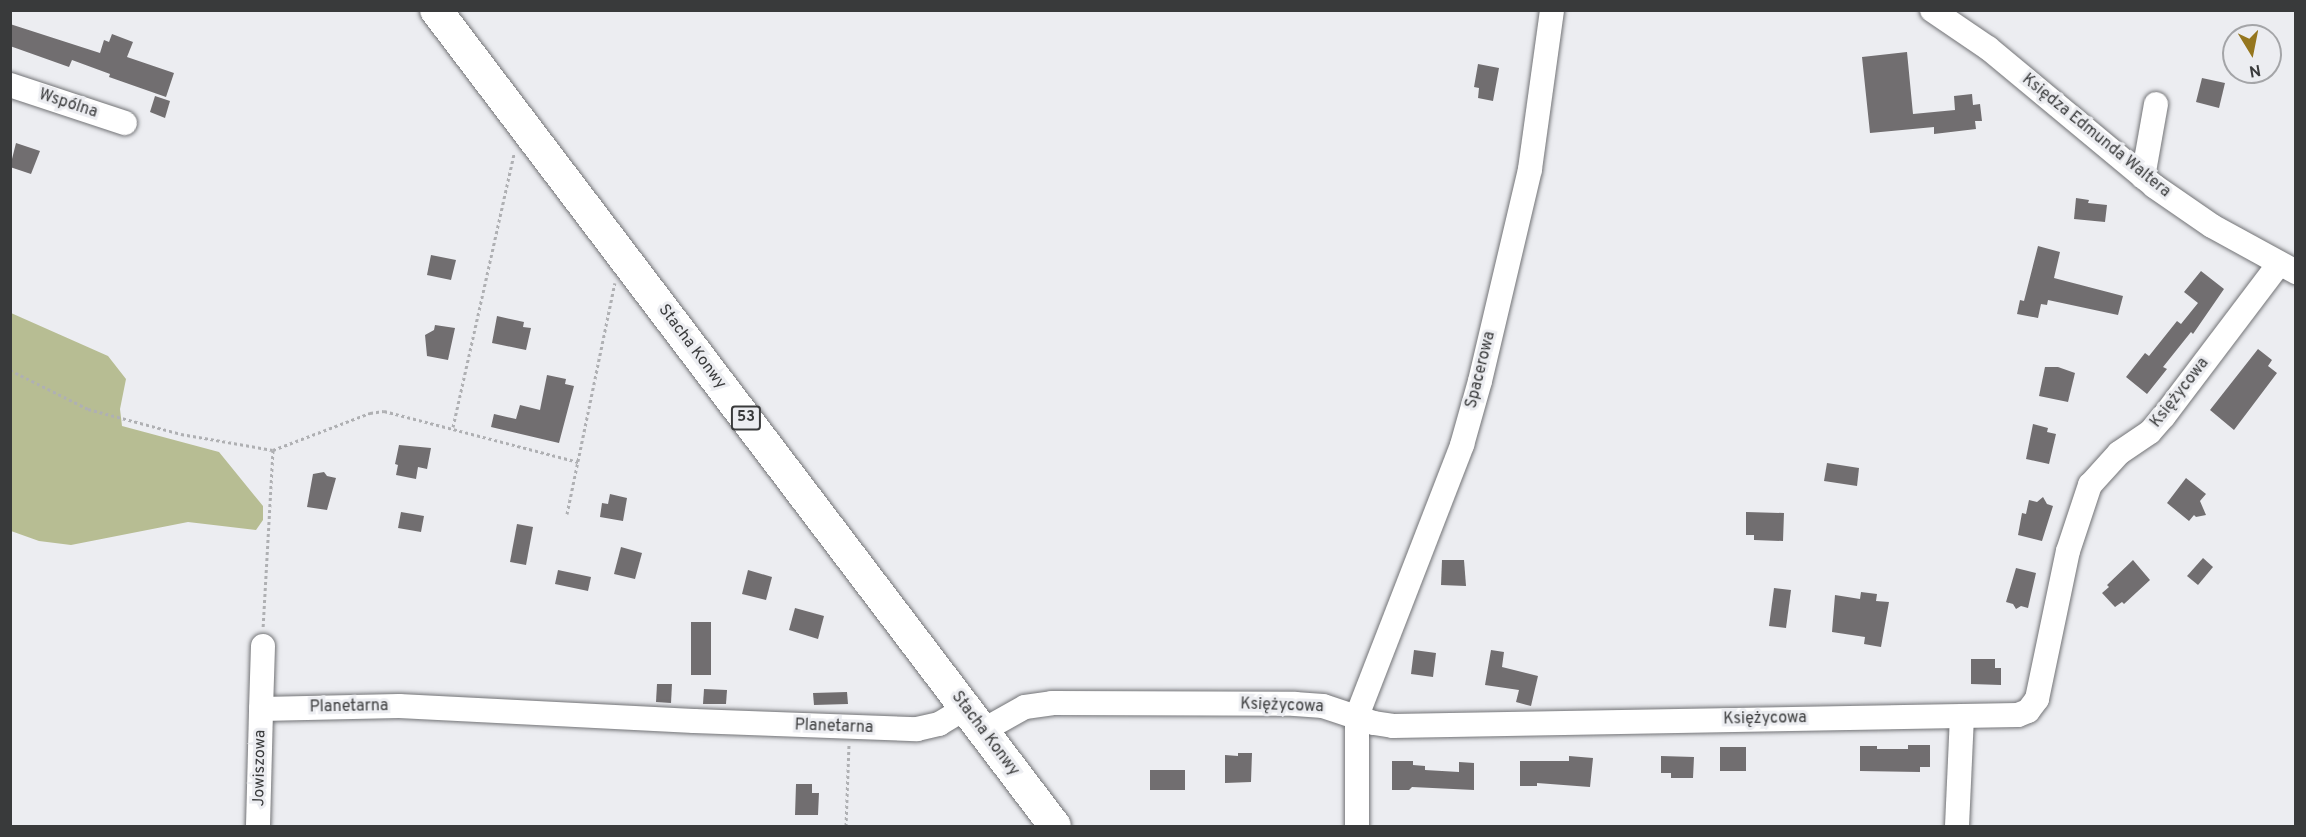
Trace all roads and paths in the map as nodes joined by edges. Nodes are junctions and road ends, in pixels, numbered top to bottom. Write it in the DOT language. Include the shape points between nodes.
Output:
graph roads {
  1 [pos="436,10"];
  2 [pos="1552,10"];
  3 [pos="1932,10"];
  4 [pos="10,86"];
  5 [pos="2156,104"];
  6 [pos="125,123"];
  7 [pos="525,127"];
  8 [pos="2143,177"];
  9 [pos="626,260"];
  10 [pos="2287,268"];
  11 [pos="10,370"];
  12 [pos="453,427"];
  13 [pos="273,450"];
  14 [pos="578,462"];
  15 [pos="567,514"];
  16 [pos="262,646"];
  17 [pos="261,709"];
  18 [pos="1357,716"];
  19 [pos="1962,716"];
  20 [pos="974,719"];
  21 [pos="849,728"];
  22 [pos="258,826"];
  23 [pos="846,826"];
  24 [pos="1055,826"];
  25 [pos="1357,826"];
  26 [pos="1957,826"];
  1 -- 7 [label="main road, Stacha Konwy / 53"];
  2 -- 18 [label="street, Spacerowa" via="1530,169 1480,381 1462,445"];
  3 -- 8 [label="street, Księdza Edmunda Waltera" via="1988,48"];
  4 -- 6 [label="street, Wspólna"];
  5 -- 8 [label="street"];
  7 -- 9 [label="main road, Stacha Konwy / 53"];
  7 -- 12 [label="path" via="508,172"];
  8 -- 10 [label="street, Księdza Edmunda Waltera" via="2212,226"];
  9 -- 14 [label="path" via="612,291"];
  9 -- 20 [label="main road, Stacha Konwy / 53"];
  10 -- 19 [label="street, Księżycowa" via="2150,432 2110,461 2090,485 2068,551 2037,699 2018,716"];
  11 -- 13 [label="path" via="88,410 181,434"];
  12 -- 13 [label="path" via="378,411"];
  12 -- 14 [label="path"];
  13 -- 16 [label="path"];
  14 -- 15 [label="path"];
  16 -- 17 [label="street"];
  17 -- 21 [label="street, Planetarna" via="399,706"];
  17 -- 22 [label="street, Jowiszowa"];
  18 -- 19 [label="street, Księżycowa" via="1393,726"];
  18 -- 20 [label="street, Księżycowa" via="1323,706 1295,704 1052,703"];
  18 -- 25 [label="street"];
  19 -- 26 [label="street"];
  20 -- 21 [label="street, Planetarna" via="917,729"];
  20 -- 24 [label="main road, Stacha Konwy / 53"];
  21 -- 23 [label="path"];
}
